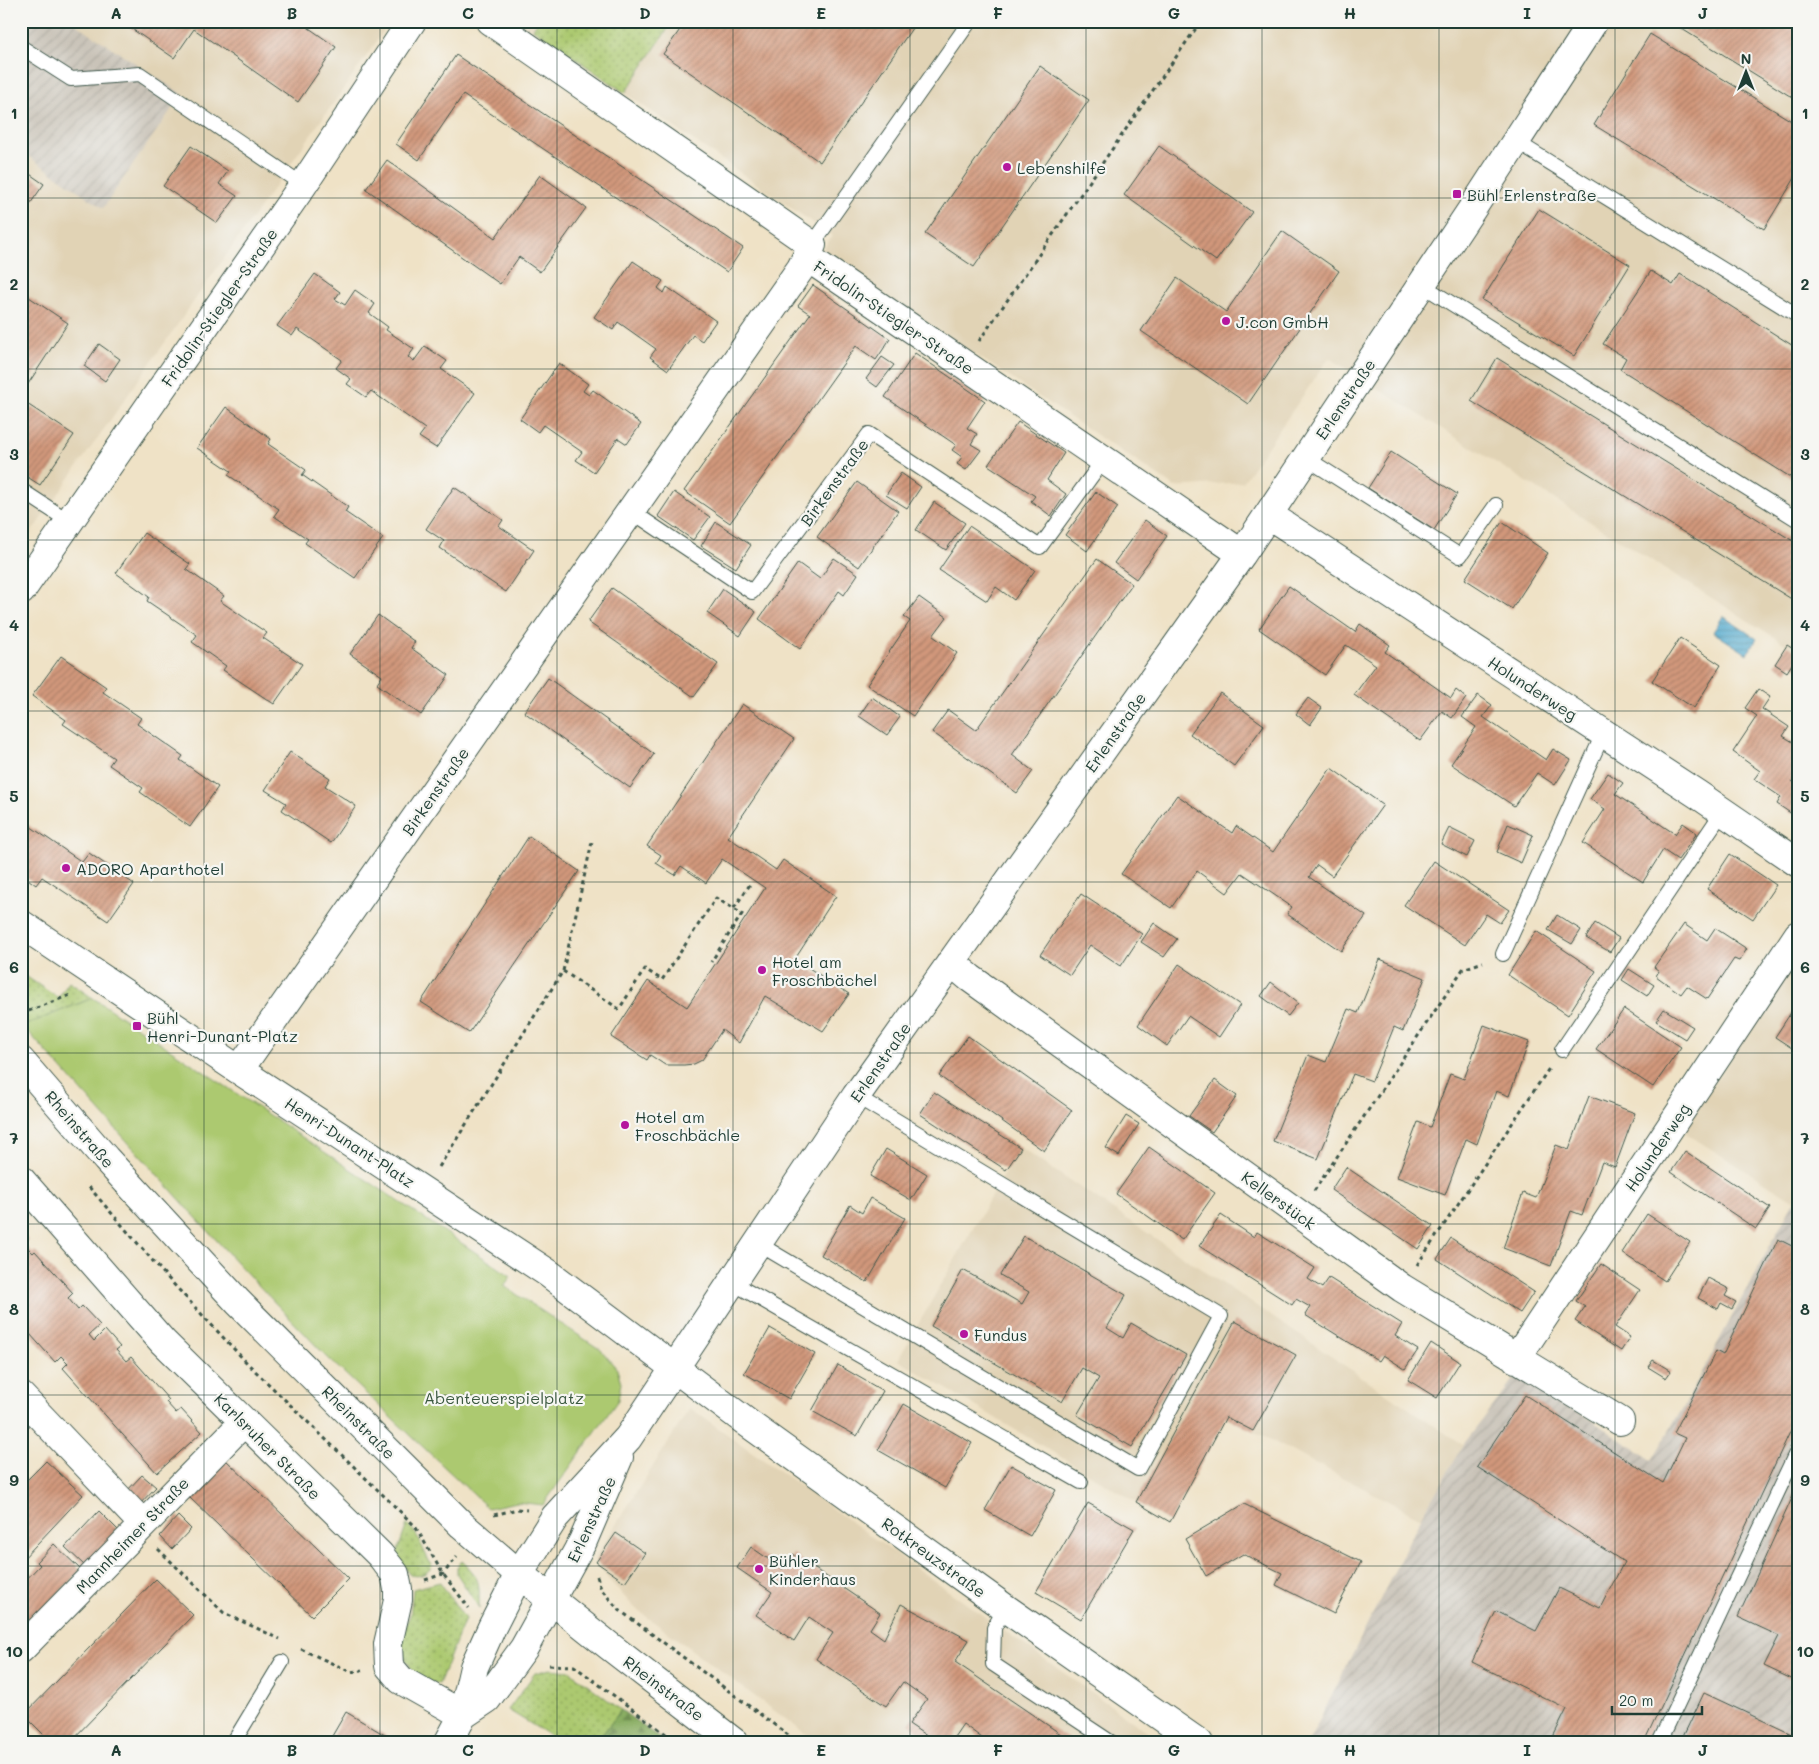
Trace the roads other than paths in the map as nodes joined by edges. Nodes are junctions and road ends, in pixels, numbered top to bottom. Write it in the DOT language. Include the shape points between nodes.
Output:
graph roads {
  1 [pos="412,21"];
  2 [pos="490,21"];
  3 [pos="970,21"];
  4 [pos="1594,21"];
  5 [pos="21,47"];
  6 [pos="1515,141"];
  7 [pos="303,185"];
  8 [pos="810,251"];
  9 [pos="1422,285"];
  10 [pos="1798,316"];
  11 [pos="1306,458"];
  12 [pos="1104,460"];
  13 [pos="21,490"];
  14 [pos="1496,505"];
  15 [pos="631,511"];
  16 [pos="1269,515"];
  17 [pos="1798,520"];
  18 [pos="70,522"];
  19 [pos="1242,554"];
  20 [pos="21,591"];
  21 [pos="1604,734"];
  22 [pos="1723,811"];
  23 [pos="1798,863"];
  24 [pos="21,924"];
  25 [pos="1798,935"];
  26 [pos="1503,954"];
  27 [pos="951,962"];
  28 [pos="1562,1050"];
  29 [pos="21,1061"];
  30 [pos="239,1070"];
  31 [pos="856,1096"];
  32 [pos="23,1186"];
  33 [pos="757,1243"];
  34 [pos="731,1282"];
  35 [pos="1516,1358"];
  36 [pos="674,1366"];
  37 [pos="21,1396"];
  38 [pos="1620,1421"];
  39 [pos="244,1422"];
  40 [pos="628,1438"];
  41 [pos="1798,1449"];
  42 [pos="1081,1482"];
  43 [pos="141,1526"];
  44 [pos="519,1574"];
  45 [pos="552,1600"];
  46 [pos="1005,1608"];
  47 [pos="21,1650"];
  48 [pos="282,1662"];
  49 [pos="463,1715"];
  50 [pos="233,1743"];
  51 [pos="448,1743"];
  52 [pos="736,1743"];
  53 [pos="1112,1743"];
  54 [pos="1199,1743"];
  55 [pos="1659,1743"];
  1 -- 7 [label="street, Fridolin-Stiegler-Straße"];
  2 -- 8 [label="street, Fridolin-Stiegler-Straße"];
  3 -- 8 [label="lane"];
  4 -- 6 [label="street, Erlenstraße"];
  5 -- 7 [label="lane" via="71,79 140,74"];
  6 -- 9 [label="street, Erlenstraße"];
  6 -- 10 [label="lane"];
  7 -- 18 [label="street, Fridolin-Stiegler-Straße"];
  8 -- 12 [label="street, Fridolin-Stiegler-Straße" via="965,365"];
  8 -- 15 [label="street, Birkenstraße"];
  9 -- 11 [label="street, Erlenstraße"];
  9 -- 17 [label="lane"];
  11 -- 14 [label="lane" via="1460,556"];
  11 -- 16 [label="street, Erlenstraße"];
  12 -- 15 [label="lane, Birkenstraße" via="1040,547 869,434 752,592"];
  12 -- 19 [label="street, Fridolin-Stiegler-Straße"];
  13 -- 18 [label="lane"];
  15 -- 30 [label="street, Birkenstraße"];
  16 -- 19 [label="street, Erlenstraße"];
  16 -- 21 [label="street, Holunderweg"];
  18 -- 20 [label="street, Fridolin-Stiegler-Straße"];
  19 -- 27 [label="street, Erlenstraße"];
  21 -- 22 [label="street, Holunderweg"];
  21 -- 26 [label="lane"];
  22 -- 23 [label="street, Holunderweg"];
  22 -- 28 [label="lane"];
  24 -- 30 [label="street, Henri-Dunant-Platz"];
  25 -- 35 [label="street, Holunderweg"];
  27 -- 31 [label="street, Erlenstraße"];
  27 -- 35 [label="street, Kellerstück" via="1402,1288"];
  29 -- 44 [label="street, Rheinstraße" via="238,1302 462,1525"];
  30 -- 36 [label="street, Henri-Dunant-Platz" via="548,1273"];
  31 -- 33 [label="street, Erlenstraße"];
  31 -- 33 [label="lane" via="1221,1316 1138,1469"];
  32 -- 39 [label="street, Karlsruher Straße" via="164,1342"];
  33 -- 34 [label="street, Erlenstraße"];
  34 -- 36 [label="street, Erlenstraße"];
  34 -- 42 [label="lane"];
  35 -- 38 [label="street, Kellerstück"];
  36 -- 40 [label="street, Erlenstraße"];
  36 -- 46 [label="street, Rotkreuzstraße" via="749,1424"];
  37 -- 43 [label="street"];
  39 -- 43 [label="street, Mannheimer Straße"];
  39 -- 49 [label="street, Karlsruher Straße" via="396,1574 398,1600 388,1644 389,1666 401,1680"];
  40 -- 44 [label="street, Erlenstraße" via="555,1517"];
  40 -- 45 [label="street, Erlenstraße" via="583,1541"];
  41 -- 55 [label="lane"];
  43 -- 47 [label="street, Mannheimer Straße"];
  44 -- 45 [label="street, Rheinstraße"];
  44 -- 49 [label="street, Erlenstraße" via="474,1667"];
  45 -- 49 [label="street, Erlenstraße" via="524,1648 487,1699"];
  45 -- 52 [label="street, Rheinstraße"];
  46 -- 53 [label="lane" via="994,1628 992,1664"];
  46 -- 54 [label="street, Rotkreuzstraße"];
  48 -- 50 [label="lane"];
  49 -- 51 [label="street"];
}
